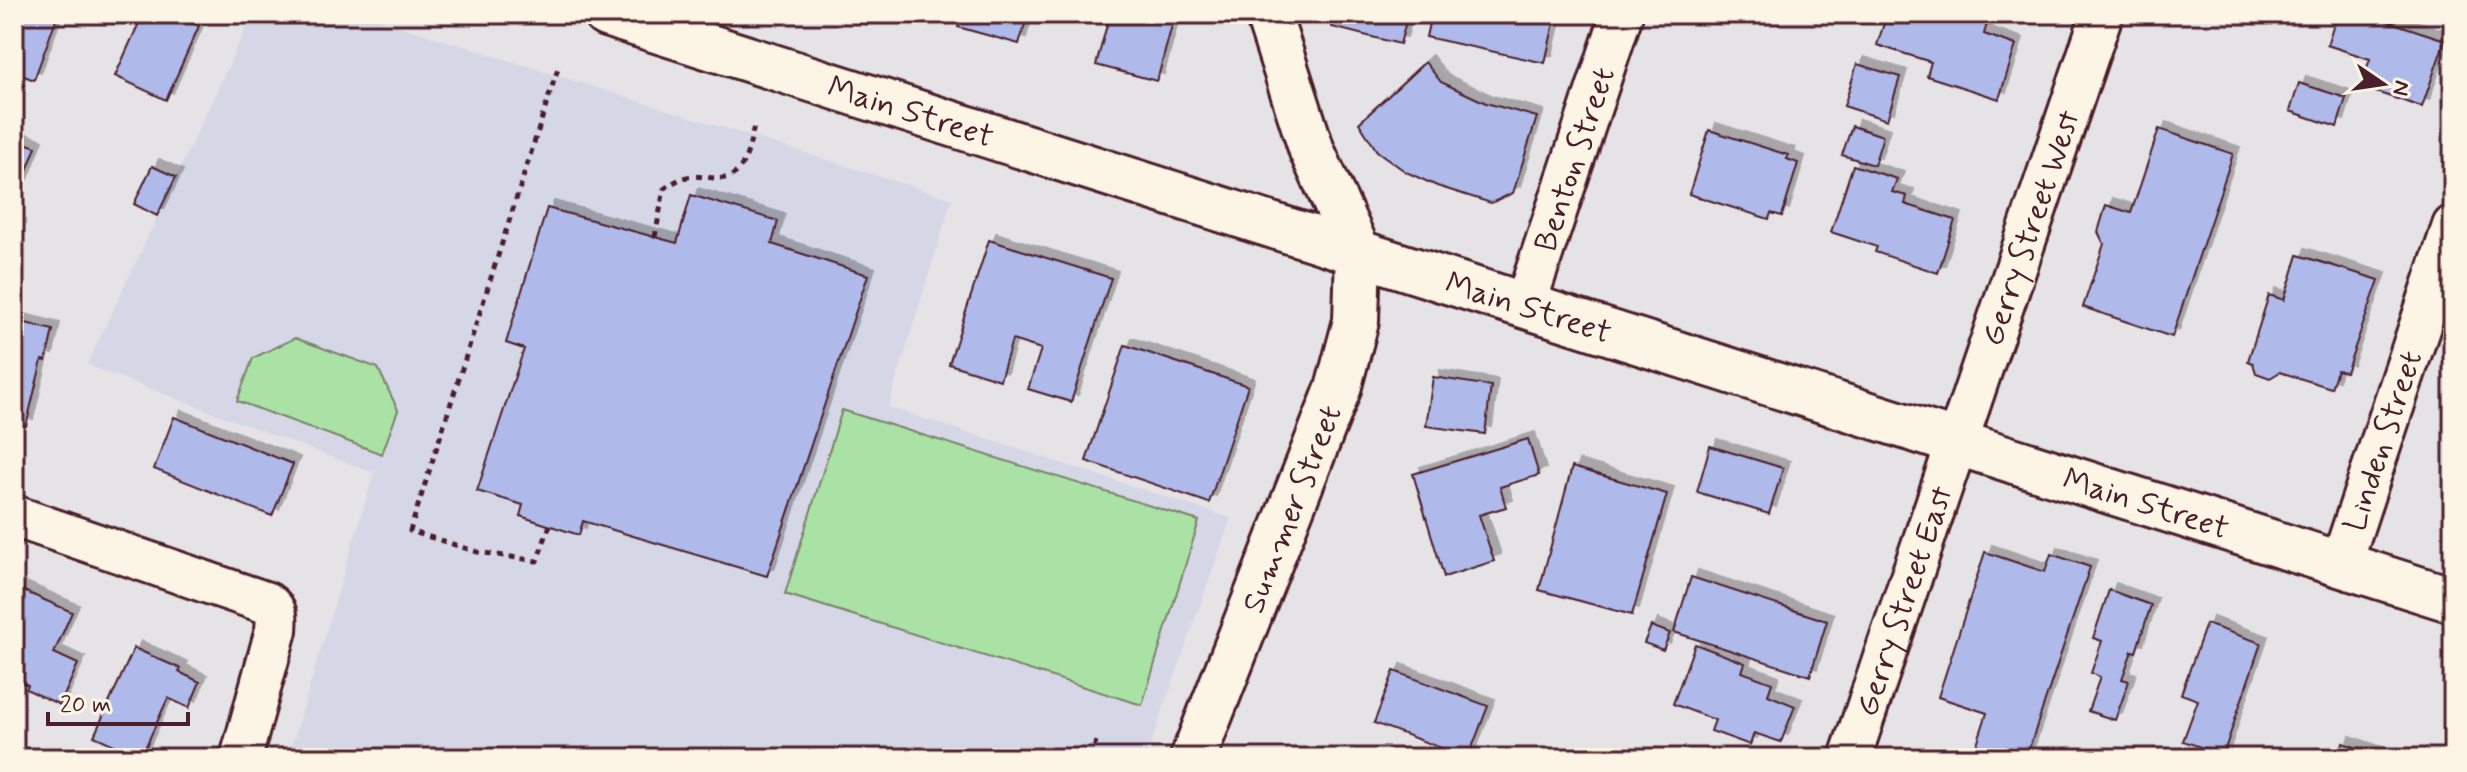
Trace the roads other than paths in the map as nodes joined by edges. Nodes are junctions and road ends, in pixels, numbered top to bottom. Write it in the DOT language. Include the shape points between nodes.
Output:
graph roads {
  1 [pos="606,14"];
  2 [pos="1268,14"];
  3 [pos="1622,14"];
  4 [pos="2102,14"];
  5 [pos="2453,226"];
  6 [pos="1358,252"];
  7 [pos="1525,305"];
  8 [pos="1959,442"];
  9 [pos="14,516"];
  10 [pos="2341,564"];
  11 [pos="2453,600"];
  12 [pos="241,758"];
  13 [pos="1193,758"];
  14 [pos="1850,758"];
  1 -- 6 [label="main road, Main Street"];
  2 -- 6 [label="main road" via="1312,151"];
  3 -- 7 [label="street, Benton Street"];
  4 -- 8 [label="street, Gerry Street West"];
  5 -- 10 [label="street, Linden Street"];
  6 -- 7 [label="main road, Main Street"];
  6 -- 13 [label="main road, Summer Street" via="1356,321 1338,389"];
  7 -- 8 [label="main road, Main Street"];
  8 -- 10 [label="main road, Main Street"];
  8 -- 14 [label="street, Gerry Street East"];
  9 -- 12 [label="street" via="267,603 275,611 276,630"];
  10 -- 11 [label="main road, Main Street"];
}
